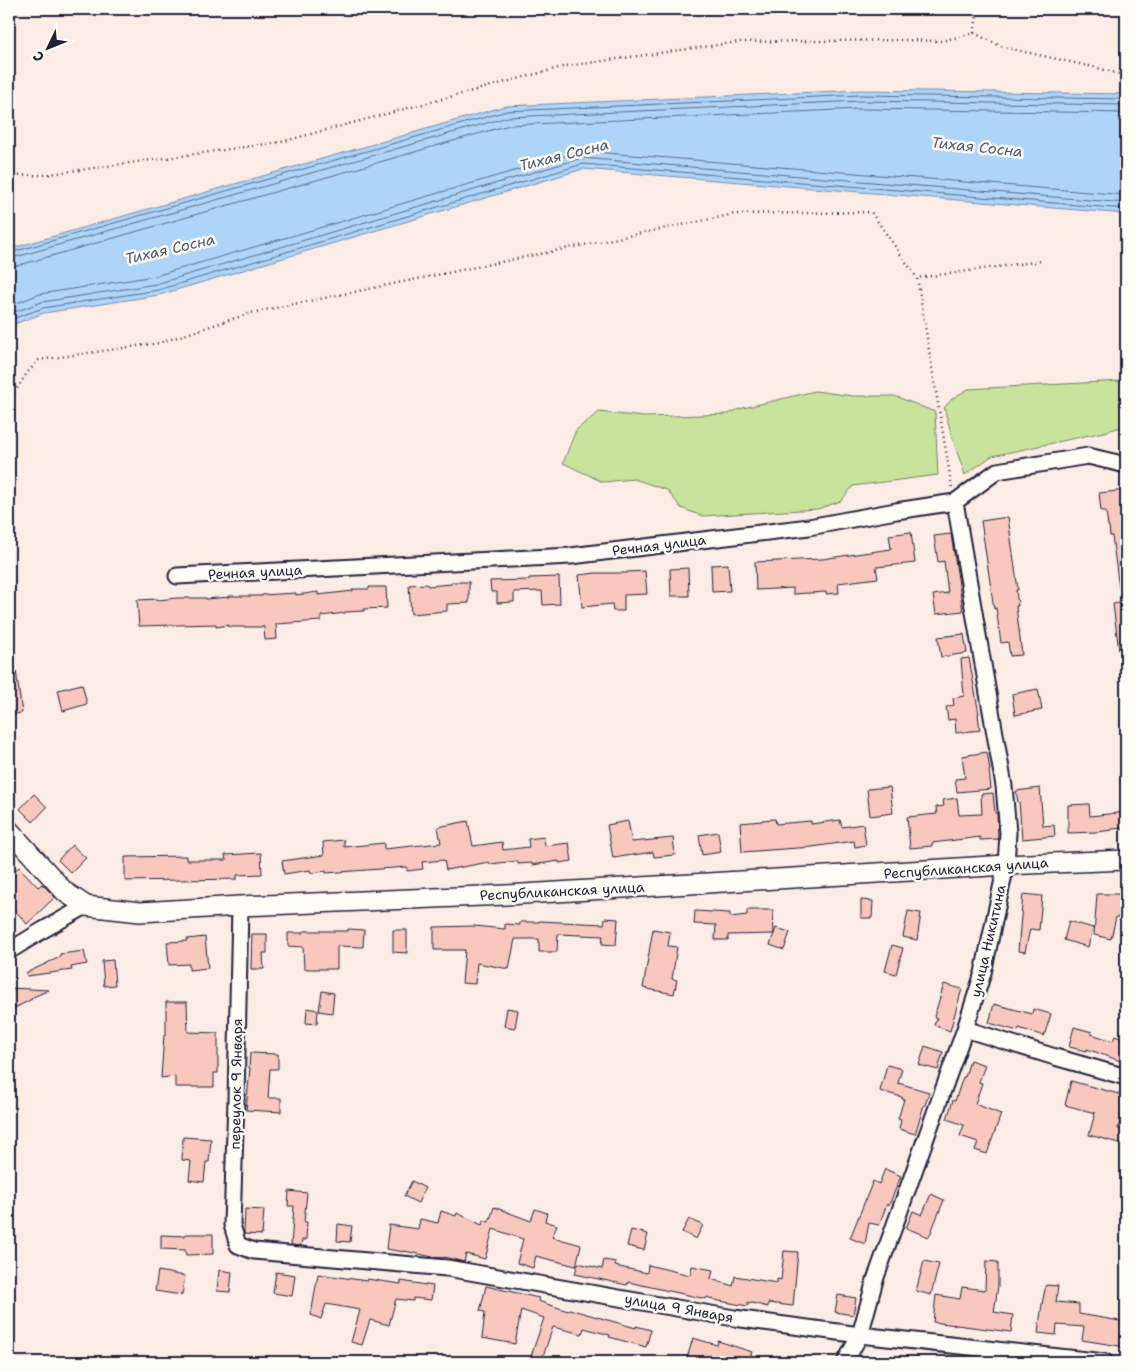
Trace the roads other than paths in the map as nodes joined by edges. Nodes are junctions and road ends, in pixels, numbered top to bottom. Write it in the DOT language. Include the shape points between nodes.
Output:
graph roads {
  1 [pos="1126,465"];
  2 [pos="955,502"];
  3 [pos="177,576"];
  4 [pos="9,830"];
  5 [pos="1126,860"];
  6 [pos="1006,865"];
  7 [pos="86,906"];
  8 [pos="240,906"];
  9 [pos="9,951"];
  10 [pos="965,1029"];
  11 [pos="1126,1076"];
  12 [pos="254,1251"];
  13 [pos="860,1335"];
  14 [pos="845,1362"];
  15 [pos="1104,1362"];
  1 -- 2 [label="street, Речная улица" via="1088,456 997,471"];
  2 -- 3 [label="street, Речная улица" via="809,527 571,556"];
  2 -- 6 [label="street, улица Никитина" via="1004,786 1008,833"];
  4 -- 7 [label="street" via="65,892"];
  5 -- 6 [label="street, Республиканская улица"];
  6 -- 8 [label="street, Республиканская улица" via="516,894"];
  6 -- 10 [label="street, улица Никитина" via="983,973"];
  7 -- 8 [label="street, Республиканская улица" via="140,912"];
  7 -- 9 [label="street"];
  8 -- 12 [label="street, переулок 9 Января" via="232,1225 238,1245"];
  10 -- 11 [label="street"];
  10 -- 13 [label="street, улица Никитина" via="875,1280"];
  12 -- 13 [label="street, улица 9 Января" via="446,1268 734,1318"];
  13 -- 14 [label="street, улица Никитина"];
  13 -- 15 [label="street, улица 9 Января"];
}
